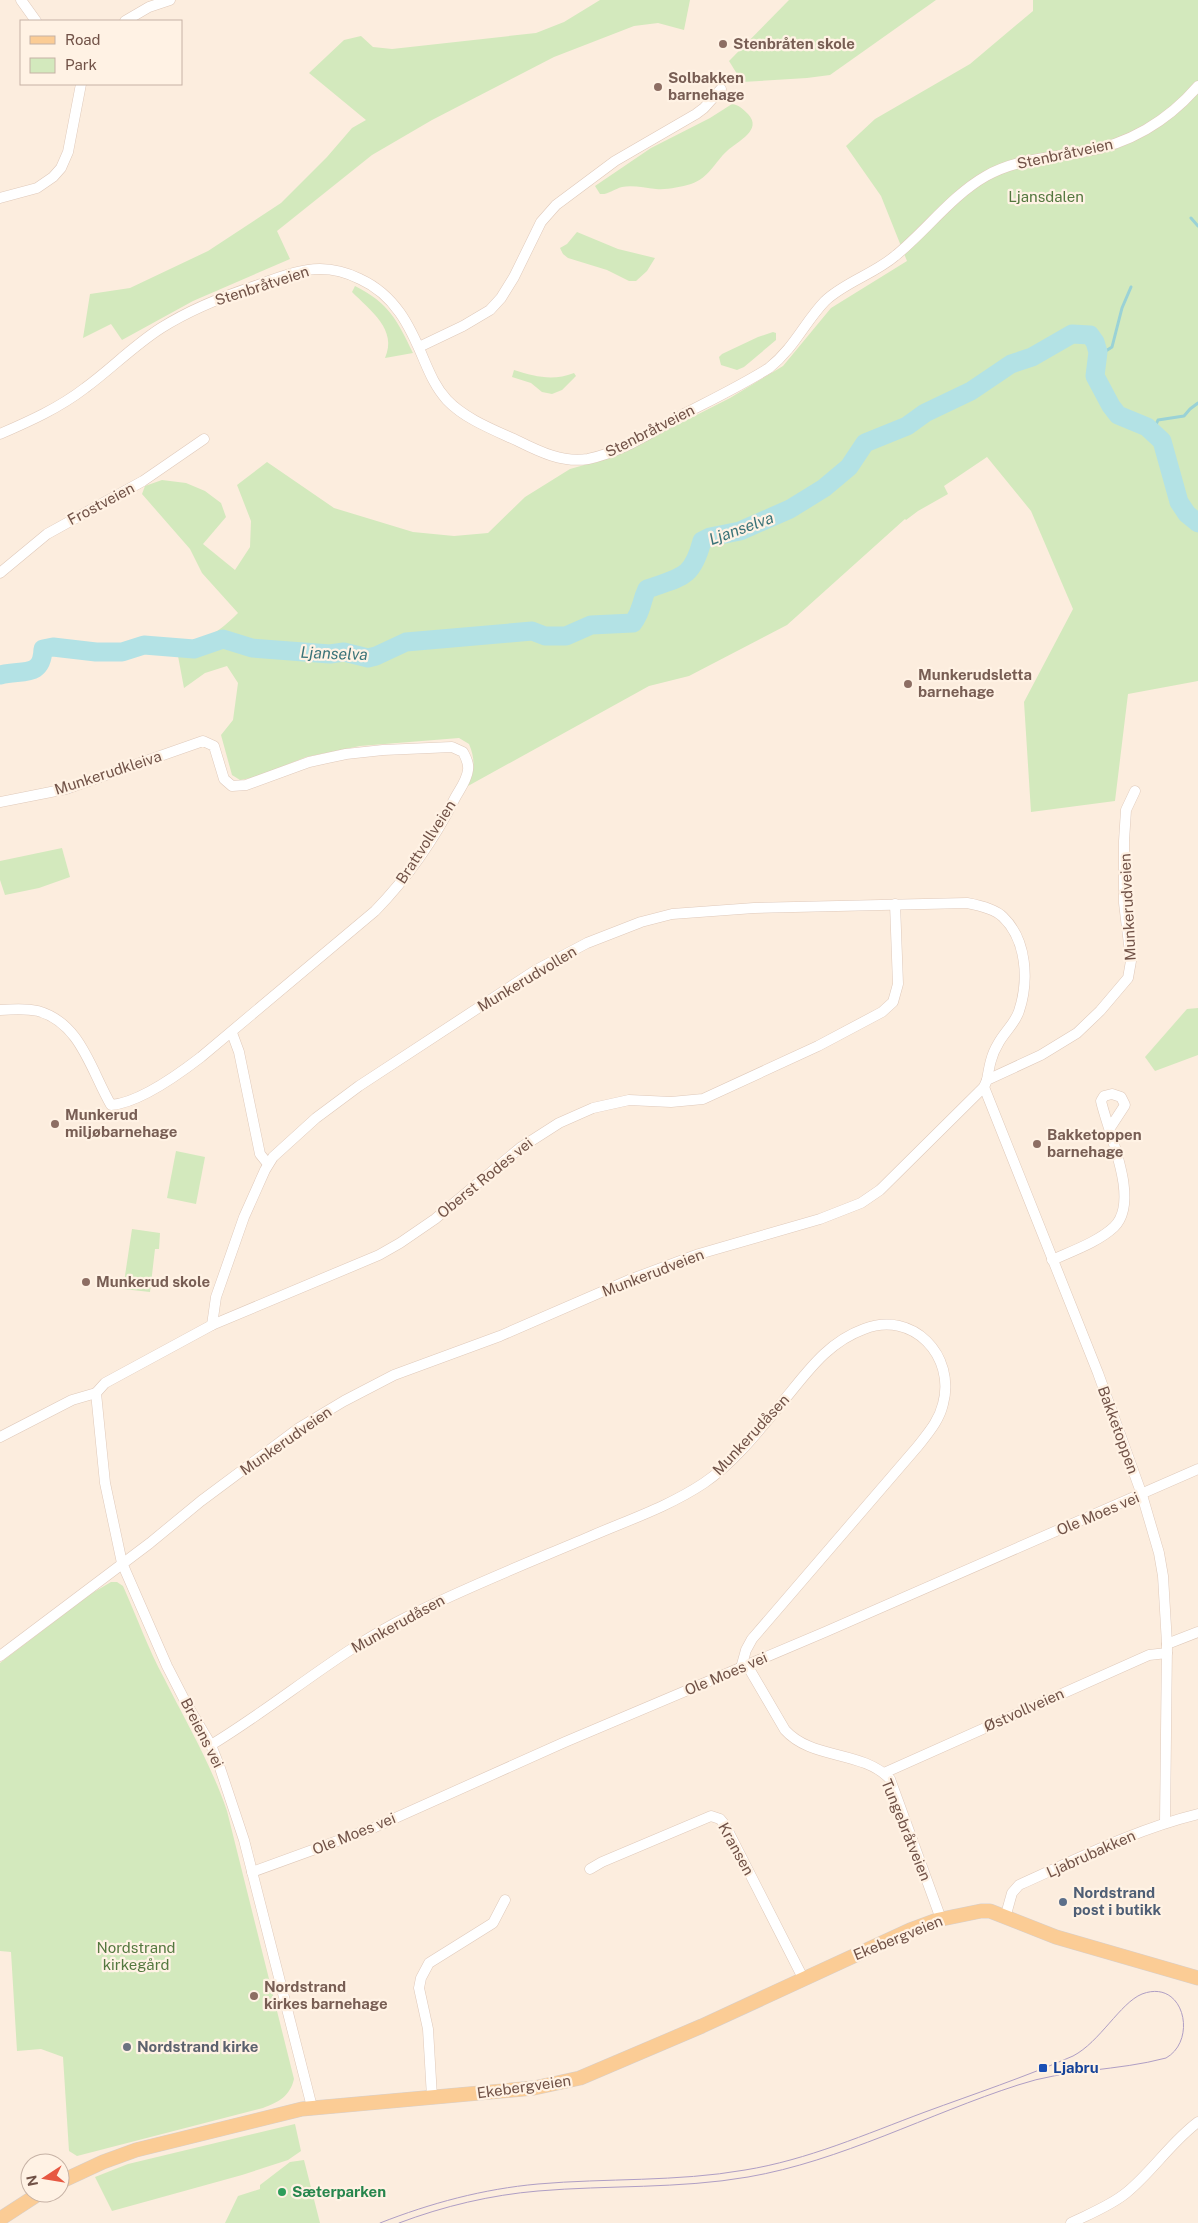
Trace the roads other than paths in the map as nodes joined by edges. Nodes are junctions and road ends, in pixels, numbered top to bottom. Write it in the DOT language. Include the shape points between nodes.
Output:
graph roads {
  1 [pos="22,0"];
  2 [pos="170,0"];
  3 [pos="35,20"];
  4 [pos="127,20"];
  5 [pos="82,85"];
  6 [pos="1198,86"];
  7 [pos="721,89"];
  8 [pos="0,198"];
  9 [pos="419,347"];
  10 [pos="0,434"];
  11 [pos="204,439"];
  12 [pos="0,573"];
  13 [pos="214,746"];
  14 [pos="1135,791"];
  15 [pos="0,802"];
  16 [pos="895,904"];
  17 [pos="0,1010"];
  18 [pos="232,1033"];
  19 [pos="985,1084"];
  20 [pos="1110,1128"];
  21 [pos="268,1164"];
  22 [pos="1052,1260"];
  23 [pos="212,1325"];
  24 [pos="96,1393"];
  25 [pos="0,1438"];
  26 [pos="1198,1470"];
  27 [pos="1142,1495"];
  28 [pos="122,1564"];
  29 [pos="1198,1632"];
  30 [pos="1167,1649"];
  31 [pos="0,1656"];
  32 [pos="744,1667"];
  33 [pos="211,1745"];
  34 [pos="884,1773"];
  35 [pos="1198,1814"];
  36 [pos="1165,1823"];
  37 [pos="590,1869"];
  38 [pos="252,1872"];
  39 [pos="505,1900"];
  40 [pos="941,1918"];
  41 [pos="1005,1918"];
  42 [pos="803,1978"];
  43 [pos="1198,1978"];
  44 [pos="432,2097"];
  45 [pos="312,2107"];
  46 [pos="1198,2122"];
  47 [pos="70,2177"];
  48 [pos="25,2203"];
  49 [pos="0,2219"];
  50 [pos="1071,2223"];
  1 -- 3 [label="street"];
  2 -- 4 [label="street"];
  5 -- 8 [label="street" via="68,152 61,168 38,188"];
  6 -- 9 [label="street, Stenbråtveien" via="1165,117 1130,138 1091,151 1015,164 982,179 894,258 833,294 788,351 769,368 610,453 585,459 560,458 479,422 456,408 441,393"];
  7 -- 9 [label="street" via="696,114 615,160 556,205 541,222 514,277 490,310"];
  9 -- 10 [label="street, Stenbråtveien" via="398,308 374,286 355,276 335,271 306,270 238,291 191,311 136,346 70,399"];
  11 -- 12 [label="street, Frostveien" via="143,481 47,534"];
  13 -- 15 [label="street, Munkerudkleiva" via="198,742 66,789"];
  13 -- 18 [label="street, Brattvollveien" via="224,779 236,787 310,762 383,750 452,747 463,752 468,767 443,821 392,894"];
  14 -- 19 [label="street, Munkerudveien" via="1126,810 1124,841 1124,903 1132,961 1128,978 1077,1033"];
  16 -- 19 [label="street, Munkerudvollen" via="977,905 1002,915 1014,930 1024,966 1020,1010 997,1044"];
  16 -- 21 [label="street, Munkerudvollen" via="745,908 672,914 587,943 536,970 359,1086 316,1118 280,1149"];
  16 -- 23 [label="street, Oberst Rodes vei" via="898,984 893,1002 882,1012 818,1046 702,1099 671,1102 629,1100 593,1108 559,1123 520,1148 435,1219 400,1243 379,1255"];
  17 -- 18 [label="street, Brattvollveien" via="38,1011 65,1024 79,1042 111,1105 122,1104 175,1077"];
  18 -- 21 [label="street" via="239,1052 260,1154"];
  19 -- 22 [label="street, Bakketoppen"];
  19 -- 28 [label="street, Munkerudveien" via="880,1190 861,1203 628,1280 500,1336 380,1382 300,1428"];
  20 -- 22 [label="street" via="1122,1179 1122,1216 1103,1235"];
  21 -- 23 [label="street, Munkerudvollen" via="244,1217 214,1308"];
  22 -- 27 [label="street, Bakketoppen"];
  23 -- 24 [label="street, Oberst Rodes vei" via="105,1383"];
  24 -- 25 [label="street, Oberst Rodes vei" via="72,1400"];
  24 -- 28 [label="street, Breiens vei" via="105,1483"];
  26 -- 27 [label="street, Ole Moes vei"];
  27 -- 30 [label="street, Bakketoppen" via="1160,1561"];
  27 -- 32 [label="street, Ole Moes vei"];
  28 -- 31 [label="street, Munkerudveien"];
  28 -- 33 [label="street, Breiens vei" via="171,1673"];
  29 -- 30 [label="street, Østvollveien"];
  30 -- 34 [label="street, Østvollveien"];
  30 -- 36 [label="street, Bakketoppen"];
  32 -- 33 [label="street, Munkerudåsen" via="746,1650 752,1639 918,1446 938,1418 944,1402 944,1370 930,1344 915,1333 897,1326 874,1326 839,1342 816,1361 729,1462 690,1492 626,1523 408,1616 348,1652"];
  32 -- 34 [label="street, Tungebråtveien" via="793,1738 806,1746 876,1767"];
  32 -- 38 [label="street, Ole Moes vei" via="373,1828"];
  33 -- 38 [label="street, Breiens vei"];
  34 -- 40 [label="street, Tungebråtveien" via="890,1779"];
  35 -- 36 [label="street, Ljabrubakken"];
  36 -- 41 [label="street, Ljabrubakken" via="1019,1886 1012,1893"];
  37 -- 42 [label="street, Kransen" via="695,1822 711,1816 720,1819 726,1825"];
  38 -- 45 [label="street, Breiens vei"];
  39 -- 44 [label="street" via="493,1923 429,1963 420,1978 419,1988 428,2029"];
  40 -- 41 [label="main road, Ekebergveien"];
  40 -- 42 [label="main road, Ekebergveien"];
  41 -- 43 [label="main road, Ekebergveien" via="1077,1944"];
  42 -- 44 [label="main road, Ekebergveien" via="688,2033 580,2078 534,2088"];
  44 -- 45 [label="main road, Ekebergveien"];
  45 -- 47 [label="main road, Ekebergveien" via="142,2148"];
  46 -- 50 [label="street" via="1175,2141 1125,2194"];
  48 -- 49 [label="main road"];
}
